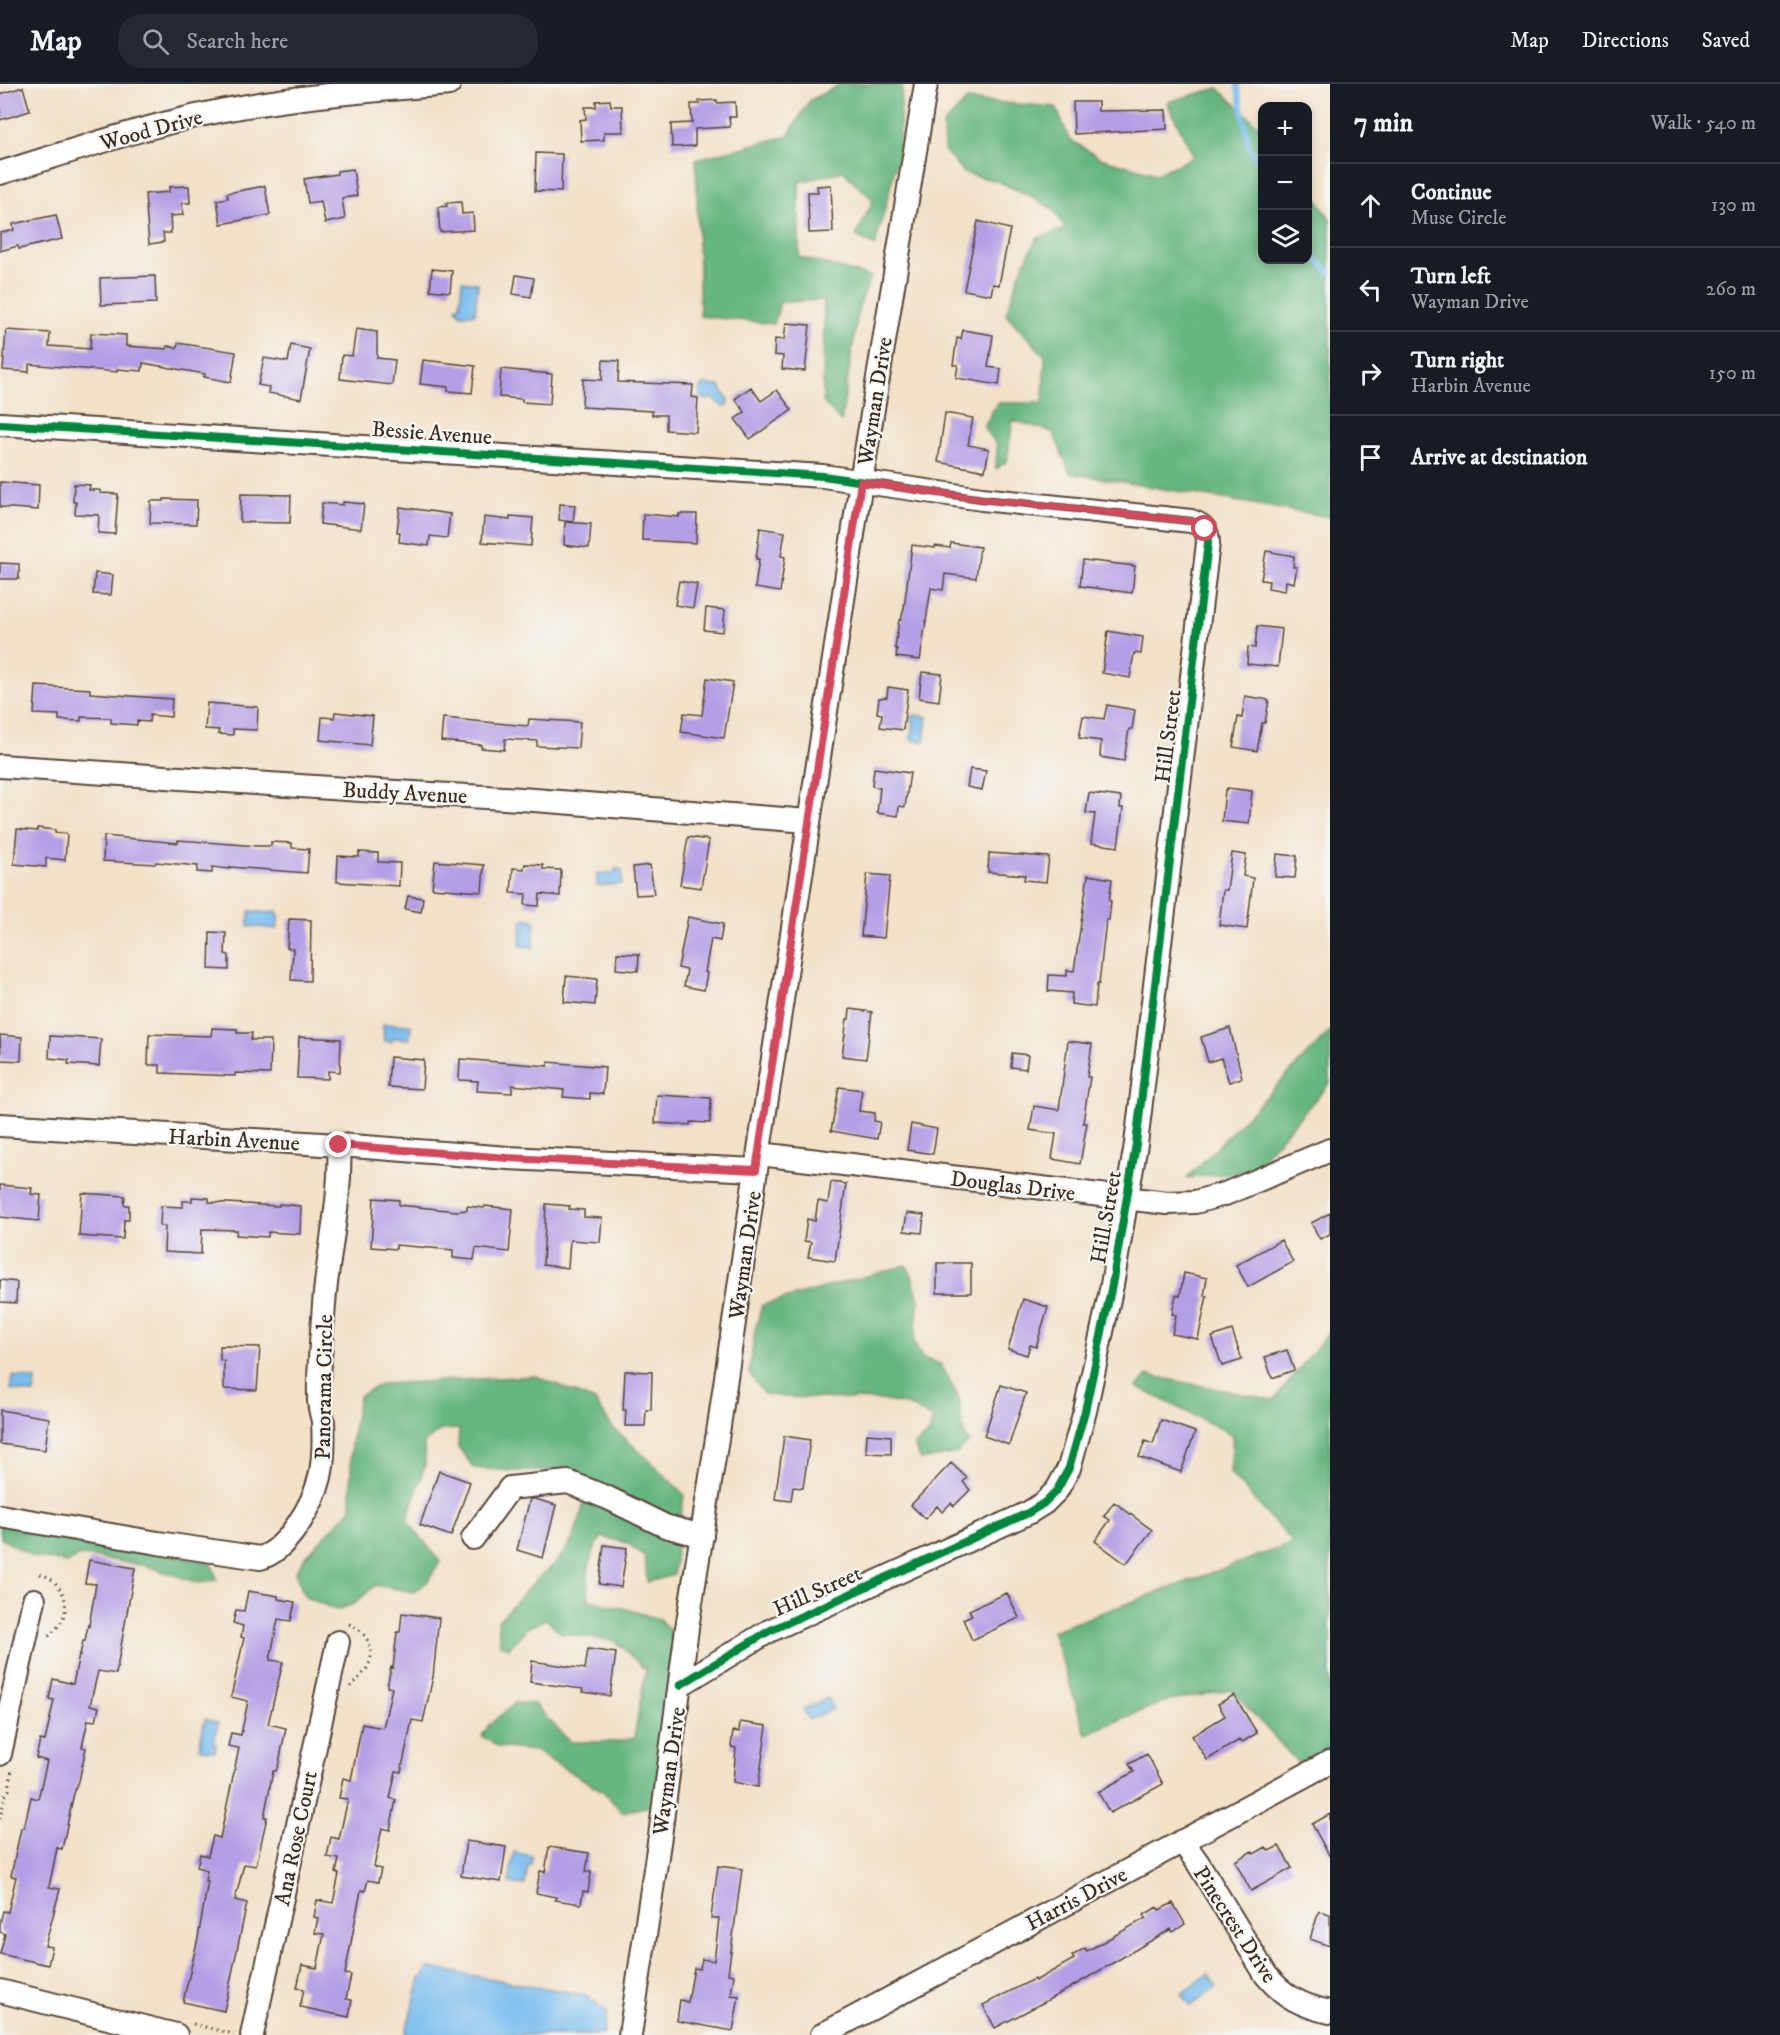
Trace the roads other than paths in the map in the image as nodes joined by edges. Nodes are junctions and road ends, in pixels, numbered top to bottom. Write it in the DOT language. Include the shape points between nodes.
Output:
graph roads {
  1 [pos="449,84"];
  2 [pos="926,84"];
  3 [pos="274,93"];
  4 [pos="0,173"];
  5 [pos="0,424"];
  6 [pos="861,482"];
  7 [pos="1200,524"];
  8 [pos="0,766"];
  9 [pos="809,821"];
  10 [pos="0,1125"];
  11 [pos="339,1145"];
  12 [pos="1330,1150"];
  13 [pos="758,1162"];
  14 [pos="1127,1198"];
  15 [pos="0,1516"];
  16 [pos="702,1536"];
  17 [pos="473,1538"];
  18 [pos="34,1600"];
  19 [pos="338,1642"];
  20 [pos="680,1685"];
  21 [pos="0,1754"];
  22 [pos="1330,1762"];
  23 [pos="1182,1841"];
  24 [pos="0,1991"];
  25 [pos="1330,2012"];
  26 [pos="176,2035"];
  27 [pos="252,2035"];
  28 [pos="630,2035"];
  29 [pos="822,2035"];
  1 -- 3 [label="street, Wood Drive"];
  2 -- 6 [label="street, Wayman Drive"];
  3 -- 4 [label="street, Wood Drive" via="240,107 188,118"];
  5 -- 6 [label="street, Bessie Avenue" via="811,475"];
  6 -- 7 [label="street, Bessie Avenue"];
  6 -- 9 [label="street, Wayman Drive"];
  7 -- 14 [label="street, Hill Street" via="1208,543"];
  8 -- 9 [label="street, Buddy Avenue"];
  9 -- 13 [label="street, Wayman Drive"];
  10 -- 11 [label="street, Harbin Avenue"];
  11 -- 13 [label="street, Harbin Avenue" via="508,1158"];
  11 -- 15 [label="street, Panorama Circle" via="340,1171 324,1303 319,1401 324,1448 316,1489 282,1546 260,1558"];
  12 -- 14 [label="street, Douglas Drive" via="1206,1200 1167,1203"];
  13 -- 14 [label="street, Douglas Drive"];
  13 -- 16 [label="street, Wayman Drive"];
  14 -- 20 [label="street, Hill Street" via="1085,1411 1070,1468 1057,1490 1028,1513 769,1631"];
  16 -- 17 [label="street" via="666,1526 568,1482 510,1488"];
  16 -- 20 [label="street, Wayman Drive"];
  18 -- 21 [label="street"];
  19 -- 27 [label="street, Ana Rose Court"];
  20 -- 28 [label="street, Wayman Drive"];
  22 -- 23 [label="street, Harris Drive"];
  23 -- 25 [label="street, Pinecrest Drive" via="1276,1987 1297,2002"];
  23 -- 29 [label="street, Harris Drive"];
  24 -- 26 [label="street"];
}
